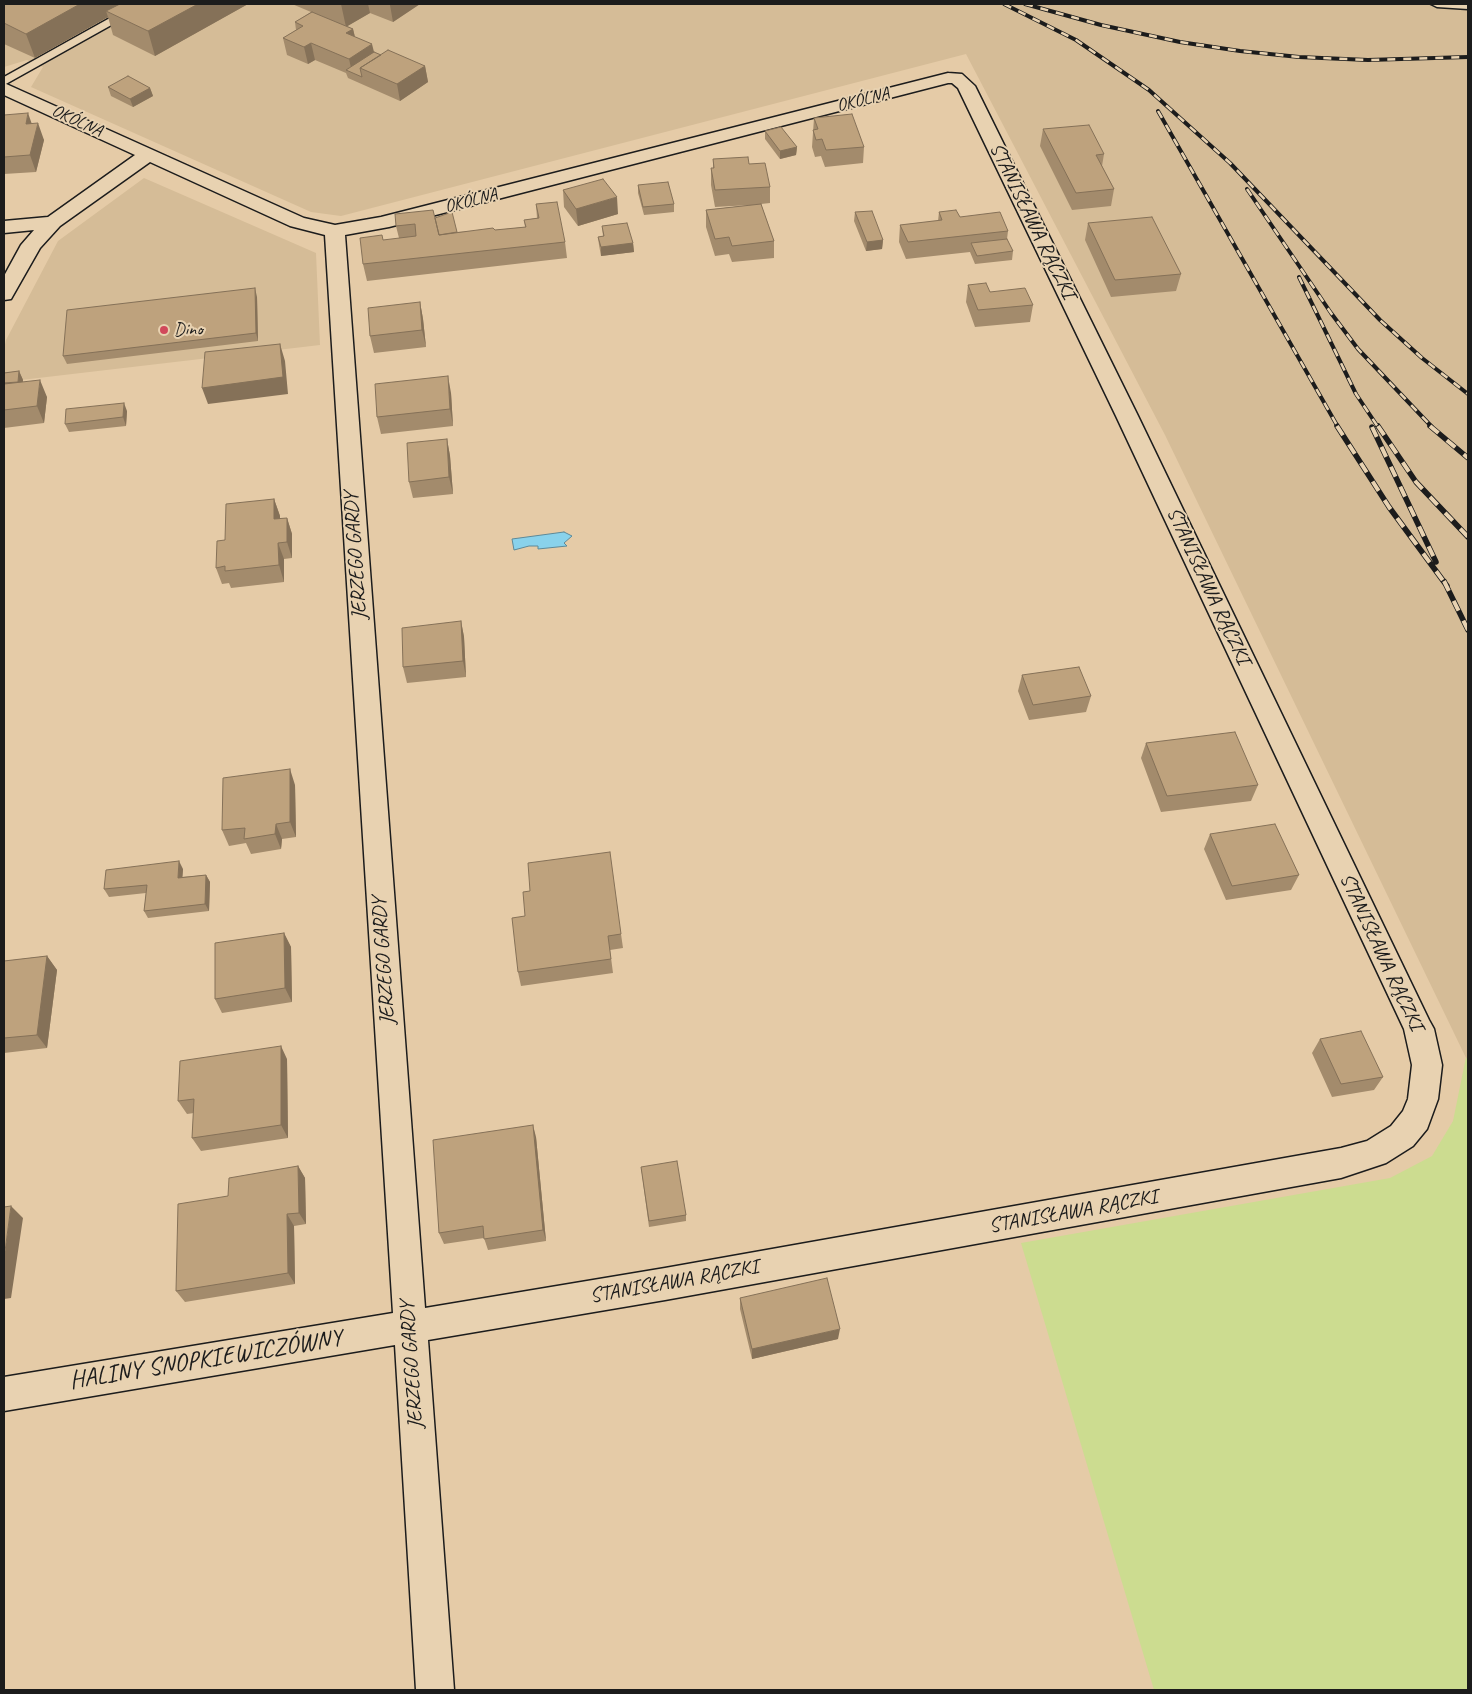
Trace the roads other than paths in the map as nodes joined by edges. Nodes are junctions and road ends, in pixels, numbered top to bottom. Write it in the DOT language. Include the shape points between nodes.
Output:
graph roads {
  1 [pos="143,4"];
  2 [pos="1437,4"];
  3 [pos="1468,6"];
  4 [pos="956,78"];
  5 [pos="4,82"];
  6 [pos="4,88"];
  7 [pos="149,154"];
  8 [pos="53,222"];
  9 [pos="4,227"];
  10 [pos="335,231"];
  11 [pos="4,294"];
  12 [pos="409,1327"];
  13 [pos="4,1394"];
  14 [pos="435,1690"];
  1 -- 5 [label="lane"];
  2 -- 3 [label="lane"];
  4 -- 10 [label="street, OKÓLNA" via="382,223"];
  4 -- 12 [label="street, STANISŁAWA RĄCZKI" via="966,86 1127,416 1419,1029 1427,1065 1423,1099 1416,1119 1402,1136 1375,1152 1342,1163"];
  6 -- 7 [label="street, OKÓLNA"];
  7 -- 8 [label="street"];
  7 -- 10 [label="street, OKÓLNA" via="297,222"];
  8 -- 9 [label="street"];
  8 -- 11 [label="street" via="31,245"];
  10 -- 12 [label="street, JERZEGO GARDY"];
  12 -- 13 [label="street, HALINY SNOPKIEWICZÓWNY"];
  12 -- 14 [label="street, JERZEGO GARDY"];
}
